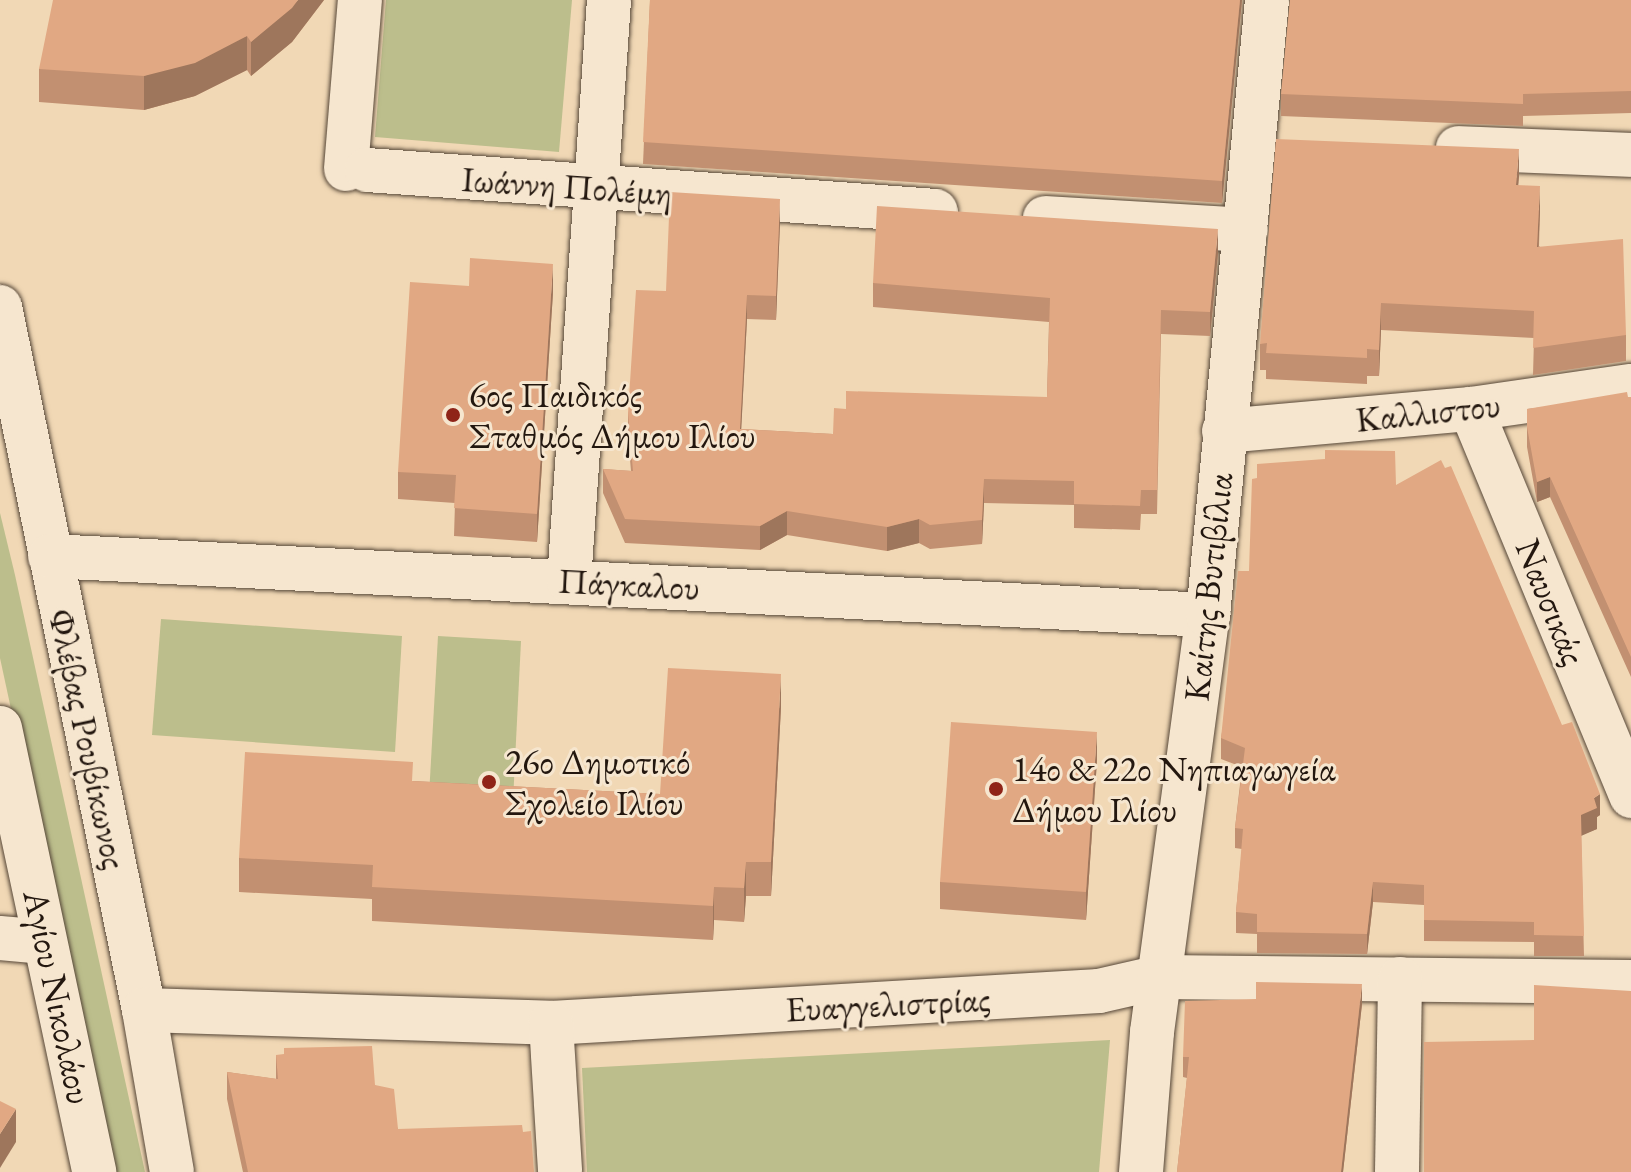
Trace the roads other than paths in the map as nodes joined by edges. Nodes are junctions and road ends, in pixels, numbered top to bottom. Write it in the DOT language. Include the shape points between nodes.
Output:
graph roads {
  1 [pos="360,0"];
  2 [pos="609,0"];
  3 [pos="1267,0"];
  4 [pos="1253,140"];
  5 [pos="1300,142"];
  6 [pos="1410,146"];
  7 [pos="1631,155"];
  8 [pos="595,190"];
  9 [pos="1246,230"];
  10 [pos="0,307"];
  11 [pos="1631,386"];
  12 [pos="1471,409"];
  13 [pos="1224,431"];
  14 [pos="50,556"];
  15 [pos="569,581"];
  16 [pos="1208,615"];
  17 [pos="0,728"];
  18 [pos="1631,796"];
  19 [pos="0,938"];
  20 [pos="45,942"];
  21 [pos="1160,977"];
  22 [pos="1400,979"];
  23 [pos="1631,982"];
  24 [pos="144,1010"];
  25 [pos="551,1023"];
  26 [pos="94,1172"];
  27 [pos="172,1172"];
  28 [pos="560,1172"];
  29 [pos="1141,1172"];
  30 [pos="1397,1172"];
  1 -- 8 [label="street, Ιωάννη Πολέμη" via="356,169"];
  2 -- 8 [label="street"];
  3 -- 4 [label="street, Καίτης Βυτιβίλια"];
  4 -- 5 [label="street"];
  4 -- 9 [label="street, Καίτης Βυτιβίλια"];
  6 -- 7 [label="street"];
  8 -- 9 [label="street, Ιωάννη Πολέμη"];
  8 -- 15 [label="street"];
  9 -- 13 [label="street, Καίτης Βυτιβίλια"];
  10 -- 14 [label="street, Φλέβας Ρουβίκωνος"];
  11 -- 12 [label="street, Καλλιστου"];
  12 -- 13 [label="street, Καλλιστου"];
  12 -- 18 [label="street, Ναυσικάς"];
  13 -- 16 [label="street, Καίτης Βυτιβίλια"];
  14 -- 15 [label="street, Πάγκαλου"];
  14 -- 24 [label="street, Φλέβας Ρουβίκωνος"];
  15 -- 16 [label="street, Πάγκαλου"];
  16 -- 21 [label="street, Καίτης Βυτιβίλια"];
  17 -- 20 [label="street, Αγίου Νικολάου"];
  19 -- 20 [label="street"];
  20 -- 26 [label="street, Αγίου Νικολάου"];
  21 -- 22 [label="street, Ευαγγελιστρίας"];
  21 -- 25 [label="street, Ευαγγελιστρίας" via="1099,991"];
  21 -- 29 [label="street, Καίτης Βυτιβίλια"];
  22 -- 23 [label="street, Ευαγγελιστρίας"];
  22 -- 30 [label="street"];
  24 -- 25 [label="street, Ευαγγελιστρίας"];
  24 -- 27 [label="street, Φλέβας Ρουβίκωνος"];
  25 -- 28 [label="street"];
}
